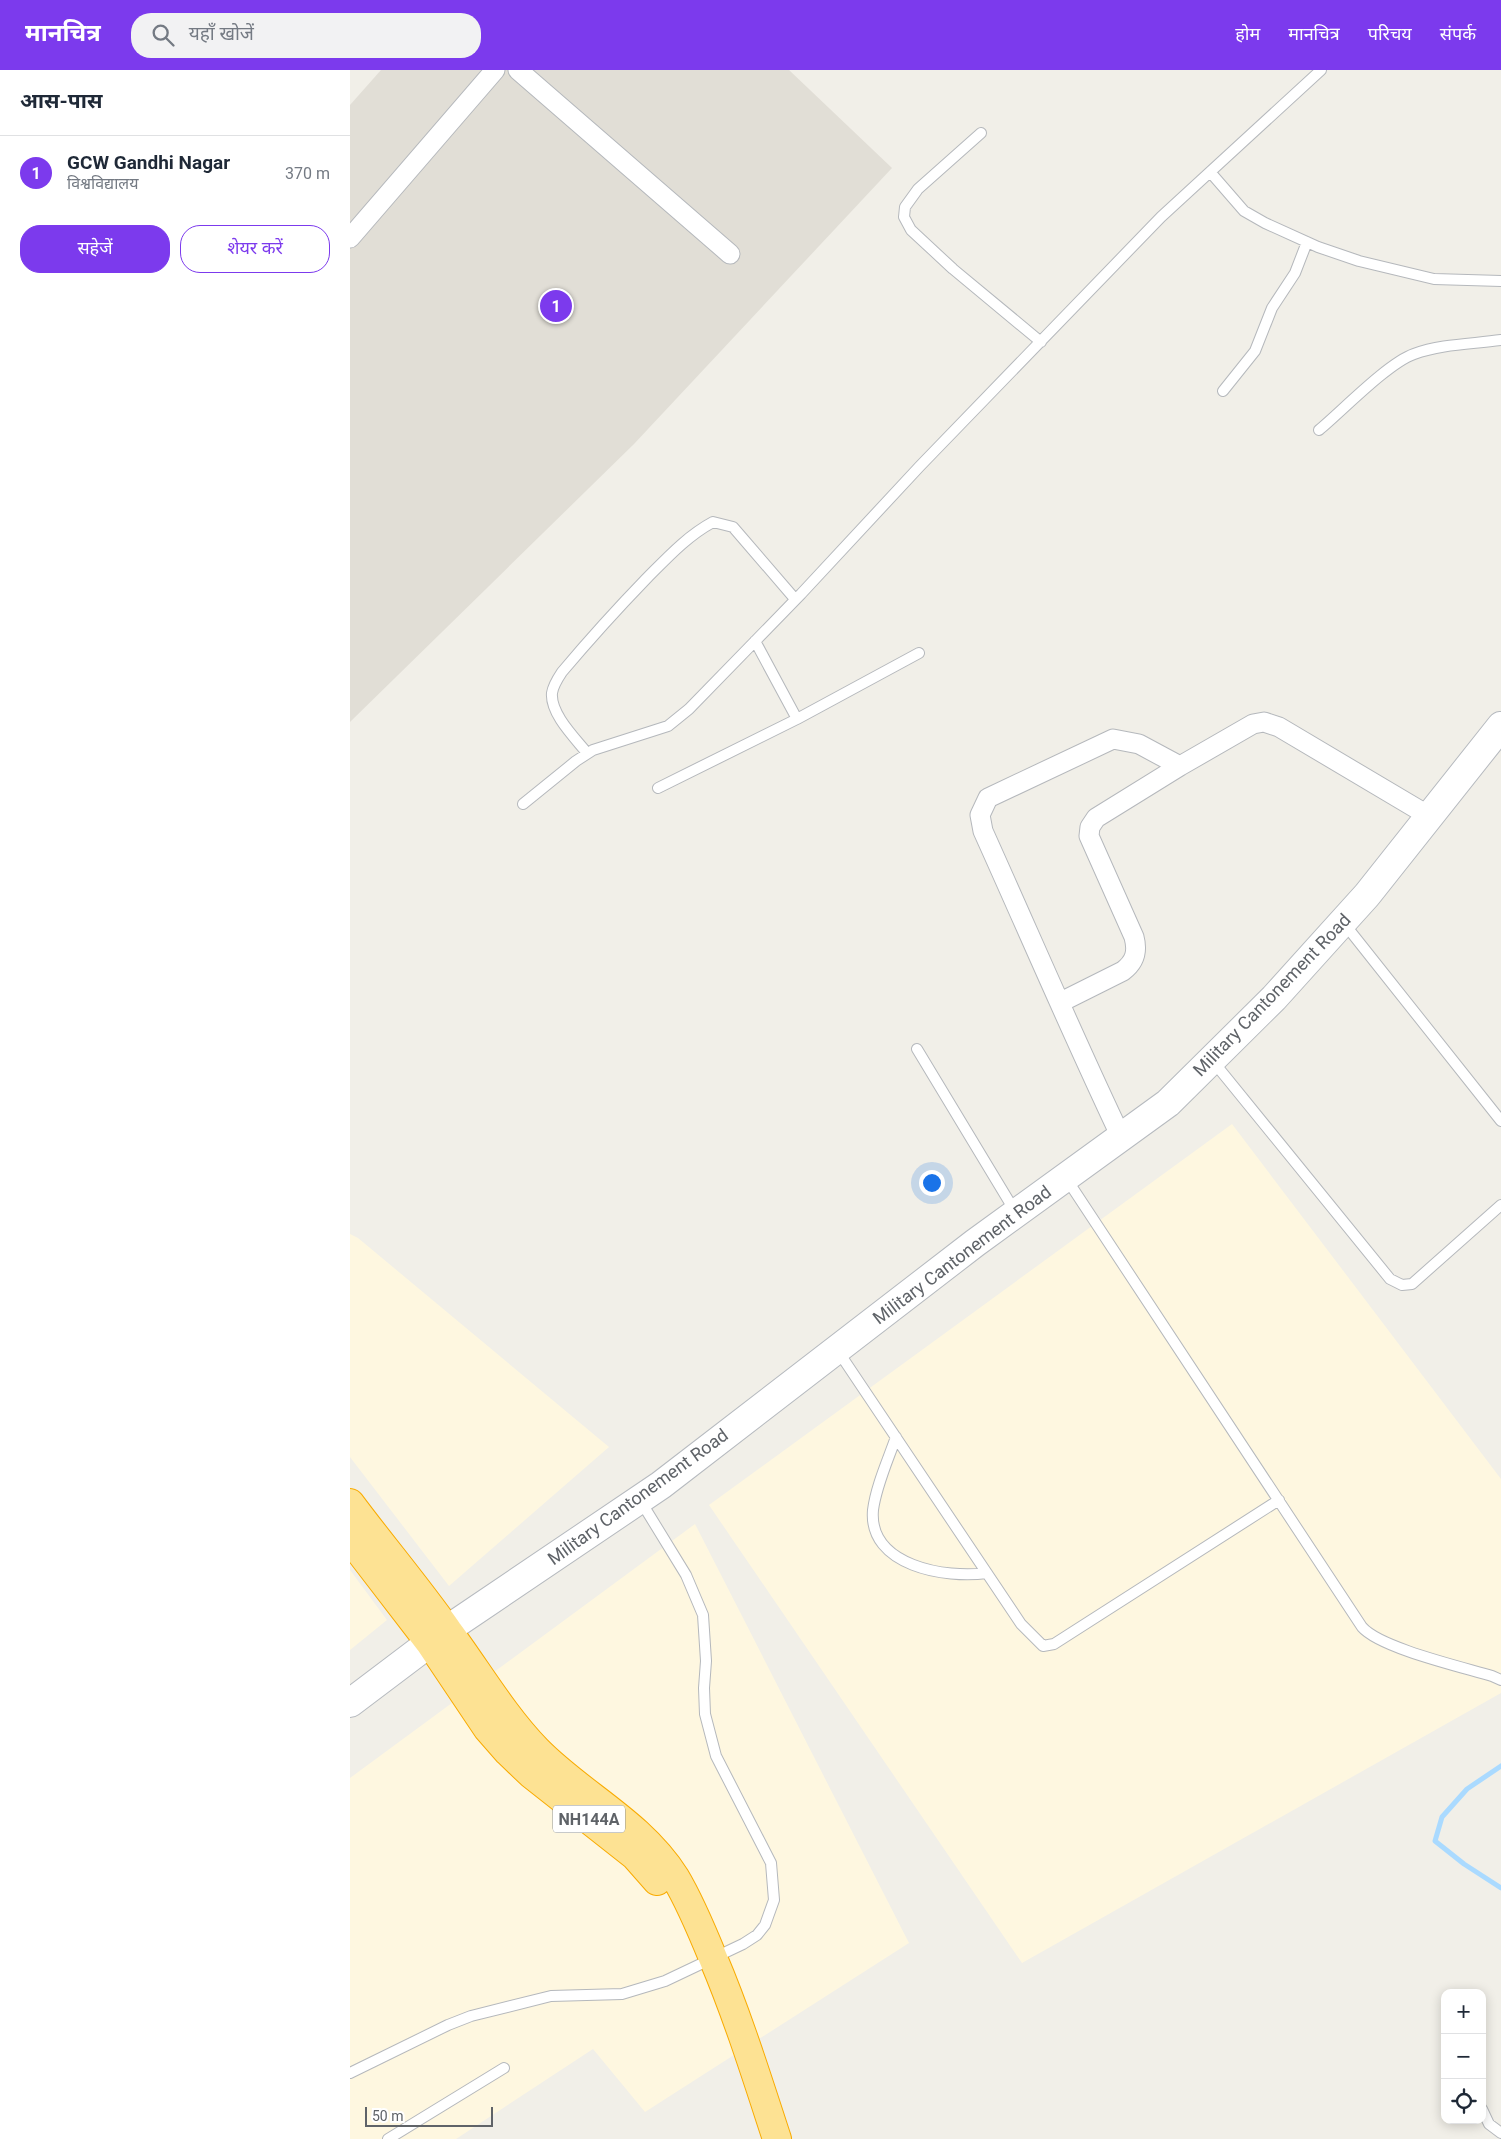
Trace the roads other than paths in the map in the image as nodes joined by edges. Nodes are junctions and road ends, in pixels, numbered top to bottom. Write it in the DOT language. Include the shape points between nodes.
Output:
graph roads {
  1 [pos="495,70"];
  2 [pos="518,70"];
  3 [pos="1321,70"];
  4 [pos="981,133"];
  5 [pos="1211,172"];
  6 [pos="350,238"];
  7 [pos="1306,242"];
  8 [pos="730,254"];
  9 [pos="1501,281"];
  10 [pos="1501,340"];
  11 [pos="1040,342"];
  12 [pos="1223,391"];
  13 [pos="1319,430"];
  14 [pos="796,599"];
  15 [pos="755,641"];
  16 [pos="918,653"];
  17 [pos="797,719"];
  18 [pos="1501,726"];
  19 [pos="587,753"];
  20 [pos="1180,766"];
  21 [pos="658,788"];
  22 [pos="523,804"];
  23 [pos="1429,816"];
  24 [pos="1343,922"];
  25 [pos="1061,1002"];
  26 [pos="917,1049"];
  27 [pos="1212,1060"];
  28 [pos="1501,1121"];
  29 [pos="1121,1137"];
  30 [pos="1066,1178"];
  31 [pos="1501,1205"];
  32 [pos="1016,1213"];
  33 [pos="837,1349"];
  34 [pos="896,1437"];
  35 [pos="639,1499"];
  36 [pos="1279,1500"];
  37 [pos="350,1503"];
  38 [pos="363,1550"];
  39 [pos="987,1573"];
  40 [pos="439,1636"];
  41 [pos="1501,1680"];
  42 [pos="350,1703"];
  43 [pos="706,1962"];
  44 [pos="504,2068"];
  45 [pos="350,2073"];
  46 [pos="1486,2118"];
  47 [pos="1501,2133"];
  48 [pos="388,2139"];
  49 [pos="760,2139"];
  50 [pos="777,2139"];
  1 -- 6 [label="street"];
  2 -- 8 [label="street"];
  3 -- 5 [label="lane"];
  4 -- 11 [label="lane" via="918,189 905,206 904,217 912,230 952,269"];
  5 -- 7 [label="lane" via="1244,211"];
  5 -- 11 [label="lane" via="1161,217"];
  7 -- 9 [label="lane" via="1359,261 1434,279"];
  7 -- 12 [label="lane" via="1300,261 1272,308 1255,351"];
  10 -- 13 [label="lane" via="1413,354 1381,376"];
  11 -- 14 [label="lane"];
  14 -- 15 [label="lane"];
  14 -- 19 [label="lane" via="733,527 713,522 700,529 620,606 556,681 552,694 554,706 562,723"];
  15 -- 17 [label="lane"];
  15 -- 19 [label="lane" via="689,709 668,726"];
  16 -- 17 [label="lane"];
  17 -- 21 [label="lane"];
  18 -- 23 [label="street, Military Cantonement Road"];
  19 -- 22 [label="lane"];
  20 -- 23 [label="street" via="1253,724 1269,723"];
  20 -- 25 [label="street" via="1092,823 1089,836 1137,947 1130,966"];
  20 -- 25 [label="street" via="1139,744 1113,738 988,798 984,803 980,815 983,831"];
  23 -- 24 [label="street, Military Cantonement Road"];
  24 -- 27 [label="street, Military Cantonement Road"];
  24 -- 28 [label="lane"];
  25 -- 29 [label="street" via="1074,1038"];
  26 -- 32 [label="lane"];
  27 -- 29 [label="street, Military Cantonement Road" via="1168,1103"];
  27 -- 31 [label="lane" via="1390,1279 1402,1285 1412,1284"];
  29 -- 30 [label="street, Military Cantonement Road"];
  30 -- 32 [label="street, Military Cantonement Road"];
  30 -- 36 [label="lane"];
  32 -- 33 [label="street, Military Cantonement Road"];
  33 -- 34 [label="lane"];
  33 -- 35 [label="street, Military Cantonement Road"];
  34 -- 39 [label="lane"];
  34 -- 39 [label="lane" via="873,1510 878,1538 896,1556 926,1570 967,1576"];
  35 -- 40 [label="street, Military Cantonement Road"];
  35 -- 43 [label="lane" via="686,1575 703,1615 705,1714 716,1756 771,1863 774,1900 765,1925 757,1935"];
  36 -- 39 [label="lane" via="1050,1645 1039,1644 1021,1624"];
  36 -- 41 [label="lane" via="1367,1633 1413,1652"];
  37 -- 38 [label="highway, NH144A"];
  38 -- 40 [label="highway, NH144A"];
  40 -- 42 [label="street, Military Cantonement Road"];
  40 -- 43 [label="highway, NH144A" via="560,1773 652,1845 675,1877"];
  43 -- 45 [label="lane" via="665,1981 622,1994 551,1996 471,2016 448,2024"];
  43 -- 49 [label="highway, NH144A" via="716,2010"];
  43 -- 50 [label="highway, NH144A" via="733,2008"];
  44 -- 48 [label="lane"];
  46 -- 47 [label="lane"];
}
